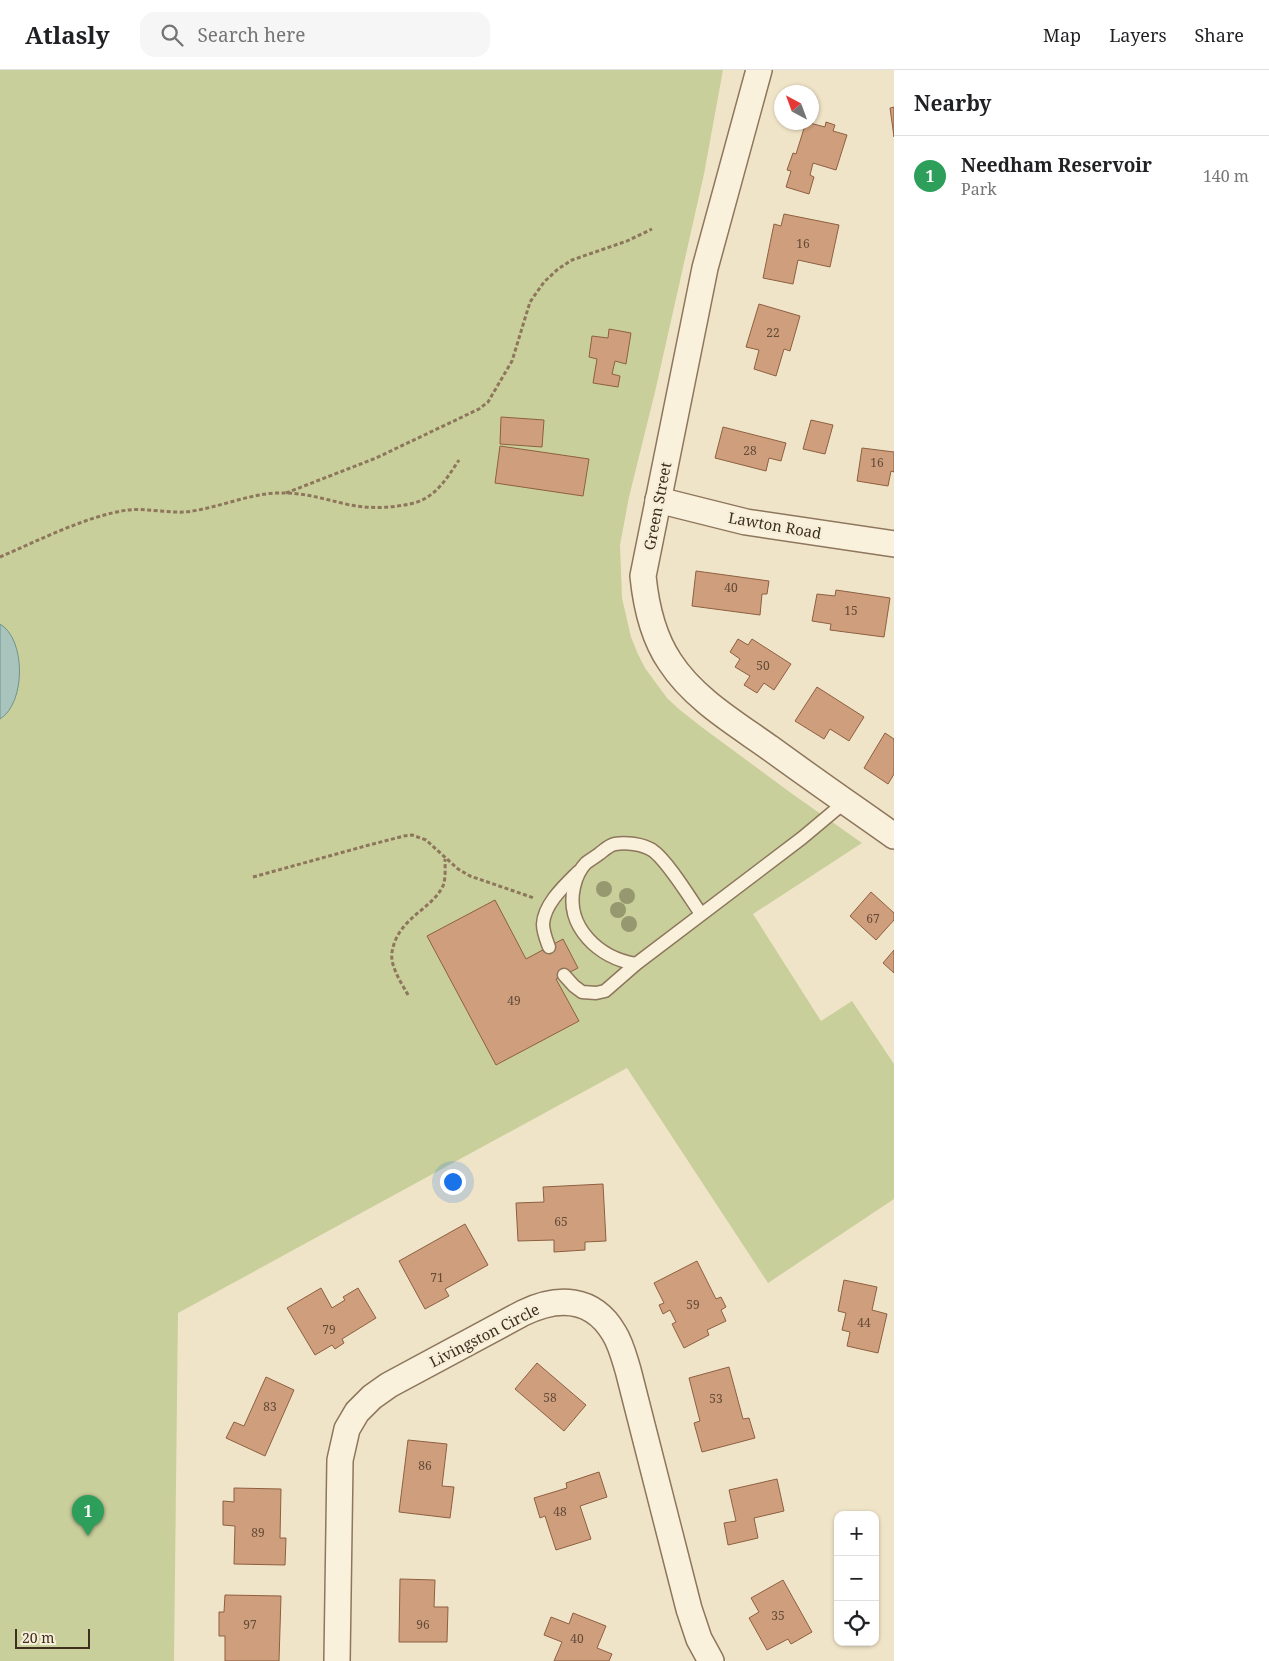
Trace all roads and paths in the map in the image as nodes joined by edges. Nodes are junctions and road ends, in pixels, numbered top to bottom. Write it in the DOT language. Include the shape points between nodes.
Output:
graph roads {
  1 [pos="759,70"];
  2 [pos="652,229"];
  3 [pos="460,460"];
  4 [pos="284,494"];
  5 [pos="658,500"];
  6 [pos="894,544"];
  7 [pos="0,557"];
  8 [pos="845,802"];
  9 [pos="894,836"];
  10 [pos="445,858"];
  11 [pos="586,863"];
  12 [pos="253,877"];
  13 [pos="551,903"];
  14 [pos="701,914"];
  15 [pos="549,947"];
  16 [pos="636,964"];
  17 [pos="564,975"];
  18 [pos="408,995"];
  19 [pos="337,1661"];
  20 [pos="711,1661"];
  1 -- 5 [label="street, Green Street" via="705,268"];
  2 -- 4 [label="path" via="572,260 544,282 530,302 512,361 488,402 479,409 376,458"];
  3 -- 4 [label="path" via="429,497 391,507 350,505 318,496"];
  4 -- 7 [label="path" via="274,493 186,512 130,510 113,513"];
  5 -- 6 [label="street, Lawton Road" via="746,522"];
  5 -- 8 [label="street, Green Street" via="643,576 649,614 670,662 680,677 710,705"];
  8 -- 9 [label="street, Green Street"];
  8 -- 14 [label="lane"];
  10 -- 12 [label="path" via="426,840 404,836"];
  10 -- 13 [label="path" via="470,876"];
  10 -- 18 [label="path" via="442,887 434,899 399,931 393,948 391,957"];
  11 -- 13 [label="lane"];
  11 -- 14 [label="lane" via="613,844 627,843 651,850 666,864"];
  11 -- 16 [label="lane" via="572,895 580,929 602,951"];
  13 -- 15 [label="lane" via="543,922"];
  14 -- 16 [label="lane"];
  16 -- 17 [label="lane" via="605,991 596,993 582,992"];
  19 -- 20 [label="street, Livingston Circle" via="340,1460 351,1420 388,1384 534,1307 565,1301 594,1312 610,1326 619,1344 689,1609"];
}
